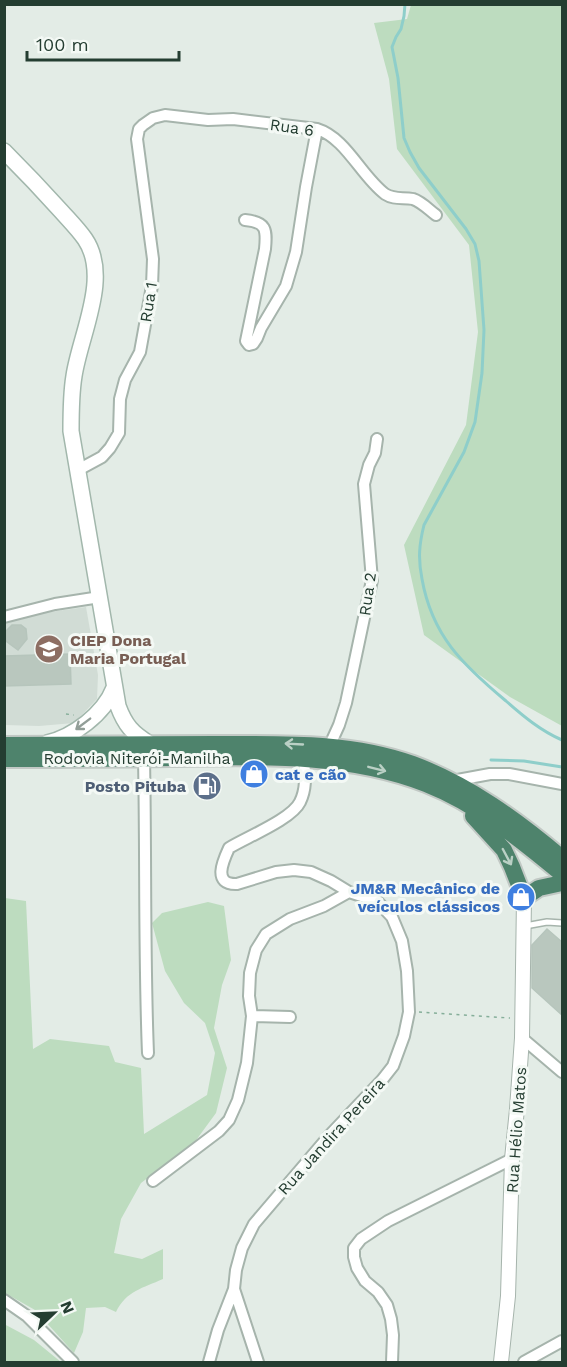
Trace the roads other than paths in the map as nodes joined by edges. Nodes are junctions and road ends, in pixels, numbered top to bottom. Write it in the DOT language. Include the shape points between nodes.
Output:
graph roads {
  1 [pos="153,118"];
  2 [pos="317,129"];
  3 [pos="4,151"];
  4 [pos="436,215"];
  5 [pos="244,220"];
  6 [pos="377,439"];
  7 [pos="78,470"];
  8 [pos="100,597"];
  9 [pos="4,617"];
  10 [pos="114,688"];
  11 [pos="4,745"];
  12 [pos="40,745"];
  13 [pos="329,747"];
  14 [pos="147,751"];
  15 [pos="4,759"];
  16 [pos="304,759"];
  17 [pos="452,781"];
  18 [pos="562,784"];
  19 [pos="455,798"];
  20 [pos="562,858"];
  21 [pos="561,883"];
  22 [pos="349,892"];
  23 [pos="524,898"];
  24 [pos="562,923"];
  25 [pos="523,927"];
  26 [pos="252,1016"];
  27 [pos="290,1017"];
  28 [pos="522,1038"];
  29 [pos="148,1053"];
  30 [pos="562,1072"];
  31 [pos="512,1159"];
  32 [pos="153,1181"];
  33 [pos="234,1289"];
  34 [pos="4,1300"];
  35 [pos="562,1341"];
  36 [pos="73,1362"];
  37 [pos="209,1362"];
  38 [pos="258,1362"];
  39 [pos="392,1362"];
  40 [pos="501,1362"];
  41 [pos="524,1362"];
  1 -- 2 [label="street, Rua 6" via="165,115 233,119"];
  1 -- 7 [label="street, Rua 1" via="139,129 137,139 153,259 140,352 120,399 119,433 102,457"];
  2 -- 4 [label="street, Rua 6" via="338,141 383,192 390,197 412,199"];
  2 -- 5 [label="street" via="296,252 286,286 257,338 249,345 246,341 267,234 257,221"];
  3 -- 7 [label="main road" via="73,224 92,254 93,296 74,375 71,408"];
  6 -- 13 [label="street, Rua 2" via="364,484 372,580 346,703"];
  7 -- 8 [label="main road"];
  8 -- 9 [label="street"];
  8 -- 10 [label="main road"];
  10 -- 12 [label="main road, one-way" via="103,707 81,726 56,741"];
  10 -- 14 [label="main road" via="122,718"];
  11 -- 12 [label="highway, Rodovia Niterói-Manilha"];
  12 -- 14 [label="highway, Rodovia Niterói-Manilha"];
  13 -- 14 [label="highway, Rodovia Niterói-Manilha, one-way" via="282,744"];
  13 -- 17 [label="highway, Rodovia Niterói-Manilha" via="387,756"];
  14 -- 15 [label="highway, Rodovia Niterói-Manilha"];
  14 -- 16 [label="highway, Rodovia Niterói-Manilha"];
  14 -- 29 [label="street"];
  16 -- 19 [label="highway, Rodovia Niterói-Manilha, one-way" via="363,765 394,773"];
  16 -- 22 [label="street, Rua Jandira Pereira" via="304,790 299,804 284,818 229,848 220,871 222,877 225,882 237,884 276,872 311,872"];
  17 -- 18 [label="street" via="509,774"];
  17 -- 20 [label="highway, Rodovia Niterói-Manilha" via="503,812"];
  19 -- 21 [label="highway, Rodovia Niterói-Manilha" via="512,833"];
  19 -- 23 [label="highway, one-way" via="504,850"];
  21 -- 23 [label="highway" via="539,888"];
  22 -- 26 [label="street" via="266,934 256,950 250,973"];
  22 -- 33 [label="street, Rua Jandira Pereira" via="377,901 392,917 402,941 408,1012 404,1036 393,1066 254,1224 242,1248"];
  23 -- 25 [label="street, Rua Hélio Matos"];
  24 -- 25 [label="lane"];
  25 -- 28 [label="street, Rua Hélio Matos"];
  26 -- 27 [label="street"];
  26 -- 32 [label="street" via="247,1064 229,1120"];
  28 -- 30 [label="street"];
  28 -- 31 [label="street, Rua Hélio Matos"];
  31 -- 39 [label="street" via="388,1221 354,1248 357,1268 387,1305 393,1335"];
  31 -- 40 [label="street, Rua Hélio Matos" via="508,1296"];
  33 -- 37 [label="street, Rua Jandira Pereira"];
  33 -- 38 [label="street"];
  34 -- 36 [label="street" via="27,1316"];
  35 -- 41 [label="street"];
}
